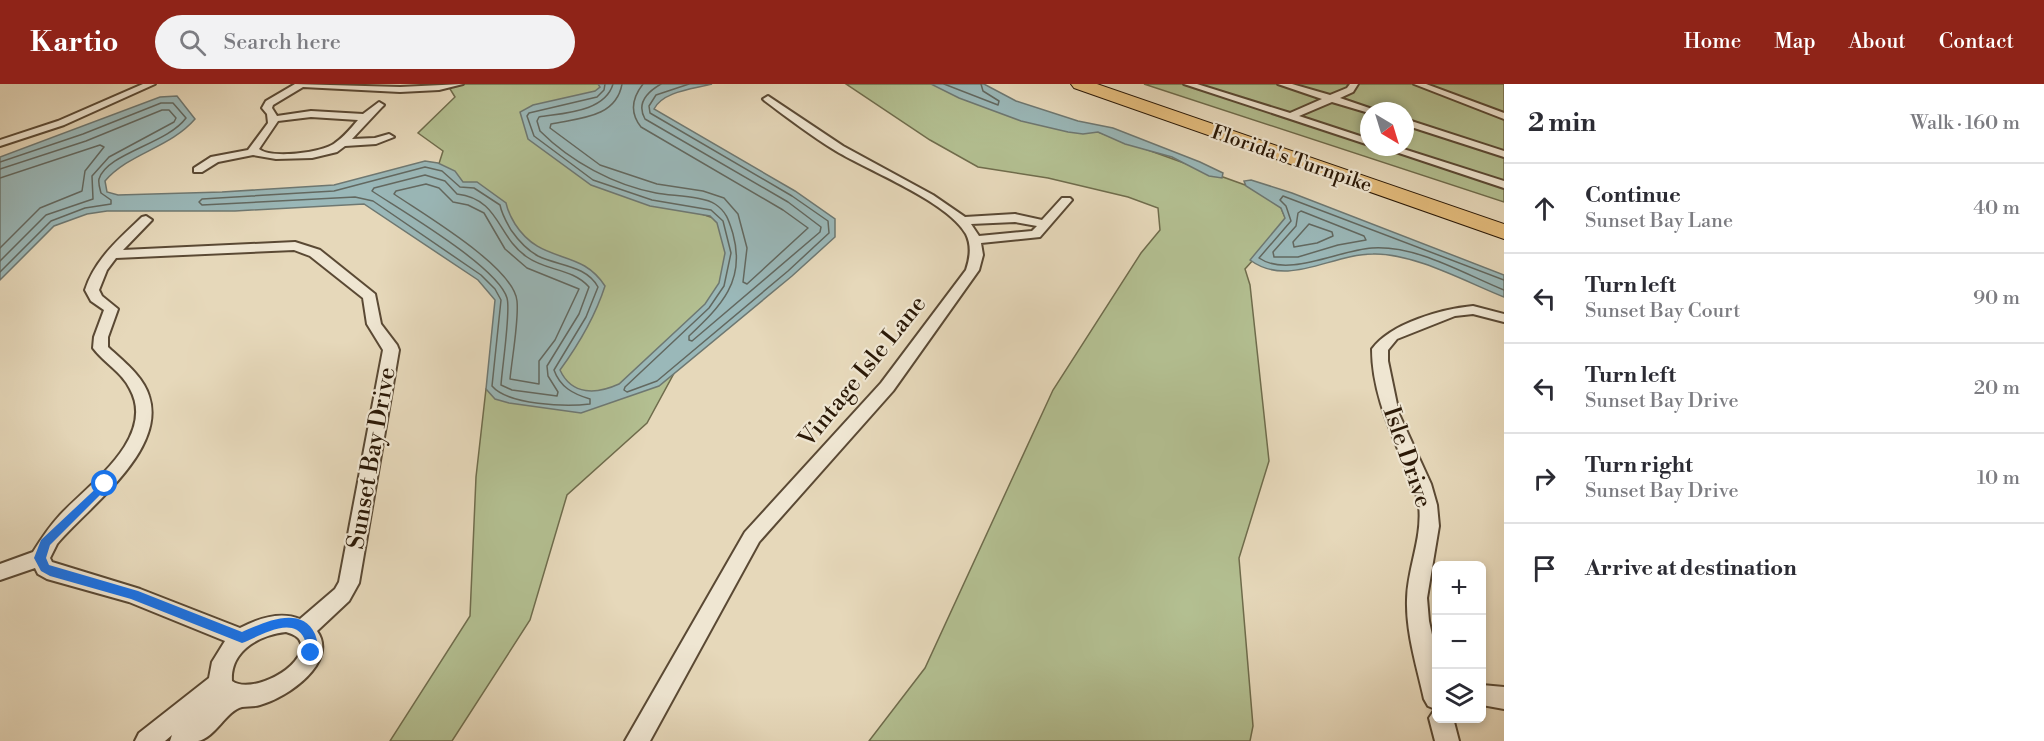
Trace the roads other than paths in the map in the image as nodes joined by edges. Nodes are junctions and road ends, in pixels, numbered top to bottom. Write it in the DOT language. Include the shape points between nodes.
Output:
graph roads {
  1 [pos="136,84"];
  2 [pos="151,84"];
  3 [pos="302,84"];
  4 [pos="459,84"];
  5 [pos="1080,84"];
  6 [pos="1102,84"];
  7 [pos="1188,84"];
  8 [pos="1282,84"];
  9 [pos="1354,84"];
  10 [pos="1418,84"];
  11 [pos="768,99"];
  12 [pos="1332,99"];
  13 [pos="379,105"];
  14 [pos="1360,107"];
  15 [pos="1504,116"];
  16 [pos="365,117"];
  17 [pos="1290,117"];
  18 [pos="274,119"];
  19 [pos="1414,125"];
  20 [pos="0,137"];
  21 [pos="389,137"];
  22 [pos="1360,139"];
  23 [pos="0,143"];
  24 [pos="342,143"];
  25 [pos="254,152"];
  26 [pos="1504,154"];
  27 [pos="1414,156"];
  28 [pos="198,170"];
  29 [pos="1504,185"];
  30 [pos="1066,200"];
  31 [pos="146,220"];
  32 [pos="962,221"];
  33 [pos="1504,221"];
  34 [pos="1046,224"];
  35 [pos="1504,232"];
  36 [pos="975,240"];
  37 [pos="113,254"];
  38 [pos="1504,318"];
  39 [pos="40,558"];
  40 [pos="0,572"];
  41 [pos="304,629"];
  42 [pos="242,638"];
  43 [pos="1432,675"];
  44 [pos="229,689"];
  45 [pos="1486,696"];
  46 [pos="1504,699"];
  47 [pos="1442,723"];
  48 [pos="147,741"];
  49 [pos="182,741"];
  50 [pos="637,741"];
  51 [pos="1447,741"];
  1 -- 20 [label="street" via="68,114"];
  2 -- 23 [label="street" via="61,123"];
  3 -- 4 [label="street" via="393,90"];
  3 -- 18 [label="street" via="269,103 267,108"];
  5 -- 35 [label="highway, Florida's Turnpike"];
  6 -- 33 [label="highway, Florida's Turnpike"];
  7 -- 17 [label="street"];
  8 -- 12 [label="street"];
  9 -- 12 [label="street"];
  10 -- 15 [label="street"];
  11 -- 32 [label="street" via="841,149"];
  12 -- 14 [label="street"];
  12 -- 17 [label="street"];
  13 -- 16 [label="street"];
  16 -- 18 [label="street" via="311,114"];
  16 -- 24 [label="street"];
  17 -- 22 [label="street"];
  18 -- 25 [label="street"];
  19 -- 26 [label="street"];
  21 -- 24 [label="street"];
  24 -- 25 [label="street" via="312,154 264,156"];
  25 -- 28 [label="street" via="215,159"];
  27 -- 29 [label="street"];
  30 -- 34 [label="street"];
  31 -- 37 [label="street"];
  32 -- 34 [label="street" via="1015,218"];
  32 -- 36 [label="street"];
  34 -- 36 [label="street" via="1036,234"];
  36 -- 50 [label="street, Vintage Isle Lane" via="972,270 887,387 752,537"];
  37 -- 39 [label="street" via="92,290 111,309 100,343 136,385 142,396 143,421 128,455 105,484 49,538"];
  37 -- 41 [label="street, Sunset Bay Drive" via="295,246 315,253 370,297 374,324 391,350 349,583 342,595"];
  38 -- 43 [label="street, Isle Drive" via="1473,310 1452,312 1392,336 1380,349 1391,414 1428,505 1429,526 1417,598 1418,621"];
  39 -- 40 [label="street"];
  39 -- 42 [label="street" via="45,568 54,573 133,595"];
  41 -- 42 [label="street" via="286,622 272,624"];
  41 -- 44 [label="street" via="312,641 311,653 294,677 266,694 251,697"];
  42 -- 44 [label="street" via="223,660 219,672"];
  44 -- 48 [label="street"];
  44 -- 49 [label="street"];
  45 -- 46 [label="street"];
  47 -- 51 [label="street"];
}
